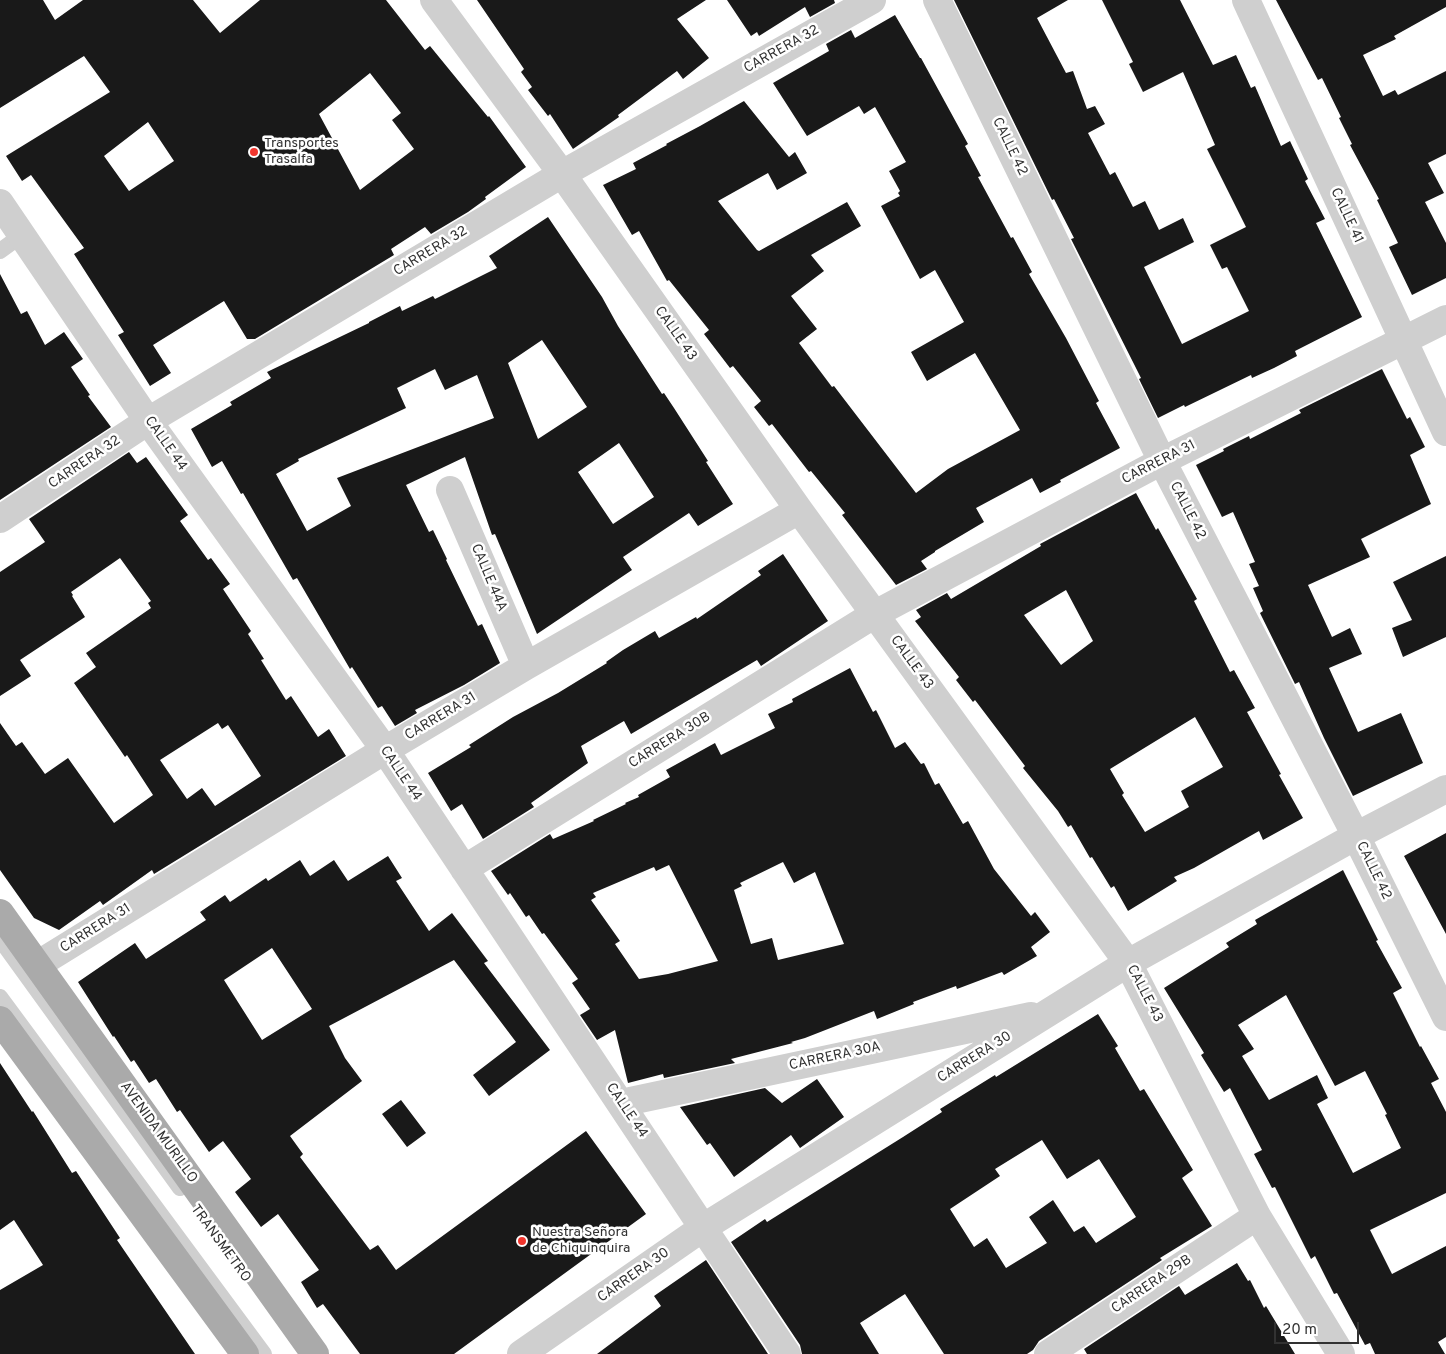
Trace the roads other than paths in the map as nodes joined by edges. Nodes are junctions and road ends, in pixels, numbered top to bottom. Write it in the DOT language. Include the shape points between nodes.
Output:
graph roads {
  1 [pos="434,0"];
  2 [pos="872,0"];
  3 [pos="937,0"];
  4 [pos="1246,0"];
  5 [pos="562,174"];
  6 [pos="0,203"];
  7 [pos="22,235"];
  8 [pos="0,251"];
  9 [pos="1446,319"];
  10 [pos="1403,339"];
  11 [pos="148,421"];
  12 [pos="1446,432"];
  13 [pos="1162,461"];
  14 [pos="450,490"];
  15 [pos="799,510"];
  16 [pos="0,519"];
  17 [pos="875,614"];
  18 [pos="526,666"];
  19 [pos="385,750"];
  20 [pos="1446,789"];
  21 [pos="1356,836"];
  22 [pos="464,869"];
  23 [pos="0,913"];
  24 [pos="0,939"];
  25 [pos="1128,963"];
  26 [pos="37,965"];
  27 [pos="0,997"];
  28 [pos="1050,1012"];
  29 [pos="1446,1017"];
  30 [pos="0,1020"];
  31 [pos="621,1103"];
  32 [pos="1256,1216"];
  33 [pos="704,1227"];
  34 [pos="246,1354"];
  35 [pos="264,1354"];
  36 [pos="299,1354"];
  37 [pos="316,1354"];
  38 [pos="521,1354"];
  39 [pos="787,1354"];
  40 [pos="1048,1354"];
  41 [pos="1341,1354"];
  1 -- 5 [label="street, CALLE 43"];
  2 -- 5 [label="street, CARRERA 32"];
  3 -- 13 [label="street, CALLE 42"];
  4 -- 10 [label="street, CALLE 41"];
  5 -- 11 [label="street, CARRERA 32"];
  5 -- 15 [label="street, CALLE 43"];
  6 -- 7 [label="street, CALLE 44"];
  7 -- 8 [label="lane"];
  7 -- 11 [label="street, CALLE 44"];
  9 -- 10 [label="street, CARRERA 31"];
  10 -- 12 [label="street, CALLE 41"];
  10 -- 13 [label="street, CARRERA 31"];
  11 -- 16 [label="street, CARRERA 32"];
  11 -- 19 [label="street, CALLE 44"];
  13 -- 17 [label="street, CARRERA 31"];
  13 -- 21 [label="street, CALLE 42"];
  14 -- 18 [label="street, CALLE 44A"];
  15 -- 17 [label="street, CALLE 43"];
  15 -- 18 [label="street, CARRERA 31"];
  17 -- 22 [label="street, CARRERA 30B"];
  17 -- 25 [label="street, CALLE 43"];
  18 -- 19 [label="street, CARRERA 31"];
  19 -- 22 [label="street, CALLE 44"];
  19 -- 26 [label="street, CARRERA 31"];
  20 -- 21 [label="street, CARRERA 30"];
  21 -- 25 [label="street, CARRERA 30"];
  21 -- 29 [label="street, CALLE 42"];
  22 -- 31 [label="street, CALLE 44"];
  23 -- 26 [label="main road, AVENIDA MURILLO"];
  24 -- 36 [label="lane, TRANSMETRO"];
  25 -- 28 [label="street, CARRERA 30"];
  25 -- 32 [label="street, CALLE 43"];
  26 -- 37 [label="main road, AVENIDA MURILLO"];
  27 -- 35 [label="lane"];
  28 -- 31 [label="street, CARRERA 30A"];
  28 -- 33 [label="street, CARRERA 30"];
  30 -- 34 [label="main road"];
  31 -- 33 [label="street, CALLE 44"];
  32 -- 40 [label="street, CARRERA 29B"];
  32 -- 41 [label="street, CALLE 43"];
  33 -- 38 [label="street, CARRERA 30"];
  33 -- 39 [label="street, CALLE 44"];
}
